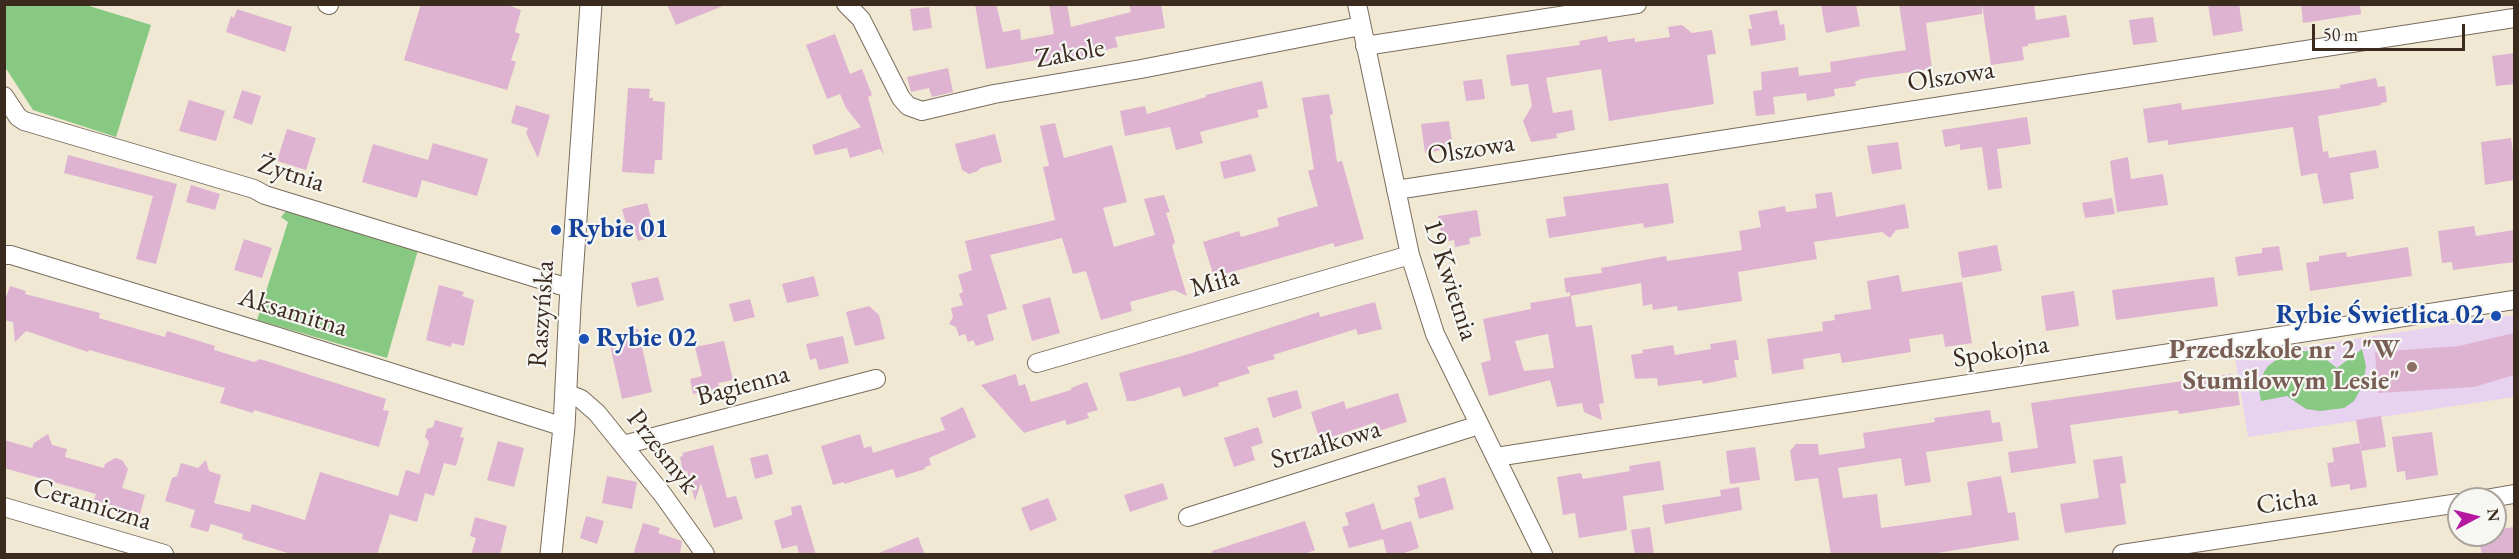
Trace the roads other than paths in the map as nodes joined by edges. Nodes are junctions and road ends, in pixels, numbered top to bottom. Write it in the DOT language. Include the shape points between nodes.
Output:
graph roads {
  1 [pos="591,4"];
  2 [pos="846,4"];
  3 [pos="1357,4"];
  4 [pos="1637,4"];
  5 [pos="2514,18"];
  6 [pos="1361,26"];
  7 [pos="1365,46"];
  8 [pos="4,96"];
  9 [pos="1396,190"];
  10 [pos="4,255"];
  11 [pos="1410,255"];
  12 [pos="572,289"];
  13 [pos="2514,300"];
  14 [pos="1036,363"];
  15 [pos="876,379"];
  16 [pos="566,393"];
  17 [pos="1479,425"];
  18 [pos="564,427"];
  19 [pos="623,445"];
  20 [pos="1496,457"];
  21 [pos="2447,505"];
  22 [pos="4,507"];
  23 [pos="1188,517"];
  24 [pos="164,555"];
  25 [pos="551,555"];
  26 [pos="705,555"];
  27 [pos="1544,555"];
  28 [pos="2122,555"];
  1 -- 12 [label="street, Raszyńska"];
  2 -- 6 [label="street, Zakole" via="861,19 901,99 922,111 994,94"];
  3 -- 6 [label="street, 19 Kwietnia"];
  4 -- 7 [label="street"];
  5 -- 9 [label="street, Olszowa"];
  6 -- 7 [label="street, 19 Kwietnia"];
  7 -- 9 [label="street, 19 Kwietnia"];
  8 -- 12 [label="street, Żytnia" via="24,121"];
  9 -- 11 [label="street, 19 Kwietnia"];
  10 -- 18 [label="street, Aksamitna"];
  11 -- 14 [label="street, Miła"];
  11 -- 17 [label="street, 19 Kwietnia" via="1435,334"];
  12 -- 16 [label="street, Raszyńska"];
  13 -- 20 [label="street, Spokojna"];
  15 -- 19 [label="street, Bagienna"];
  16 -- 18 [label="street, Raszyńska"];
  16 -- 19 [label="street, Przesmyk" via="581,399 597,413"];
  17 -- 20 [label="street, 19 Kwietnia"];
  17 -- 23 [label="street, Strzałkowa"];
  18 -- 25 [label="street, Raszyńska"];
  19 -- 26 [label="street, Przesmyk"];
  20 -- 27 [label="street, 19 Kwietnia"];
  21 -- 28 [label="street, Cicha"];
  22 -- 24 [label="street, Ceramiczna"];
}
